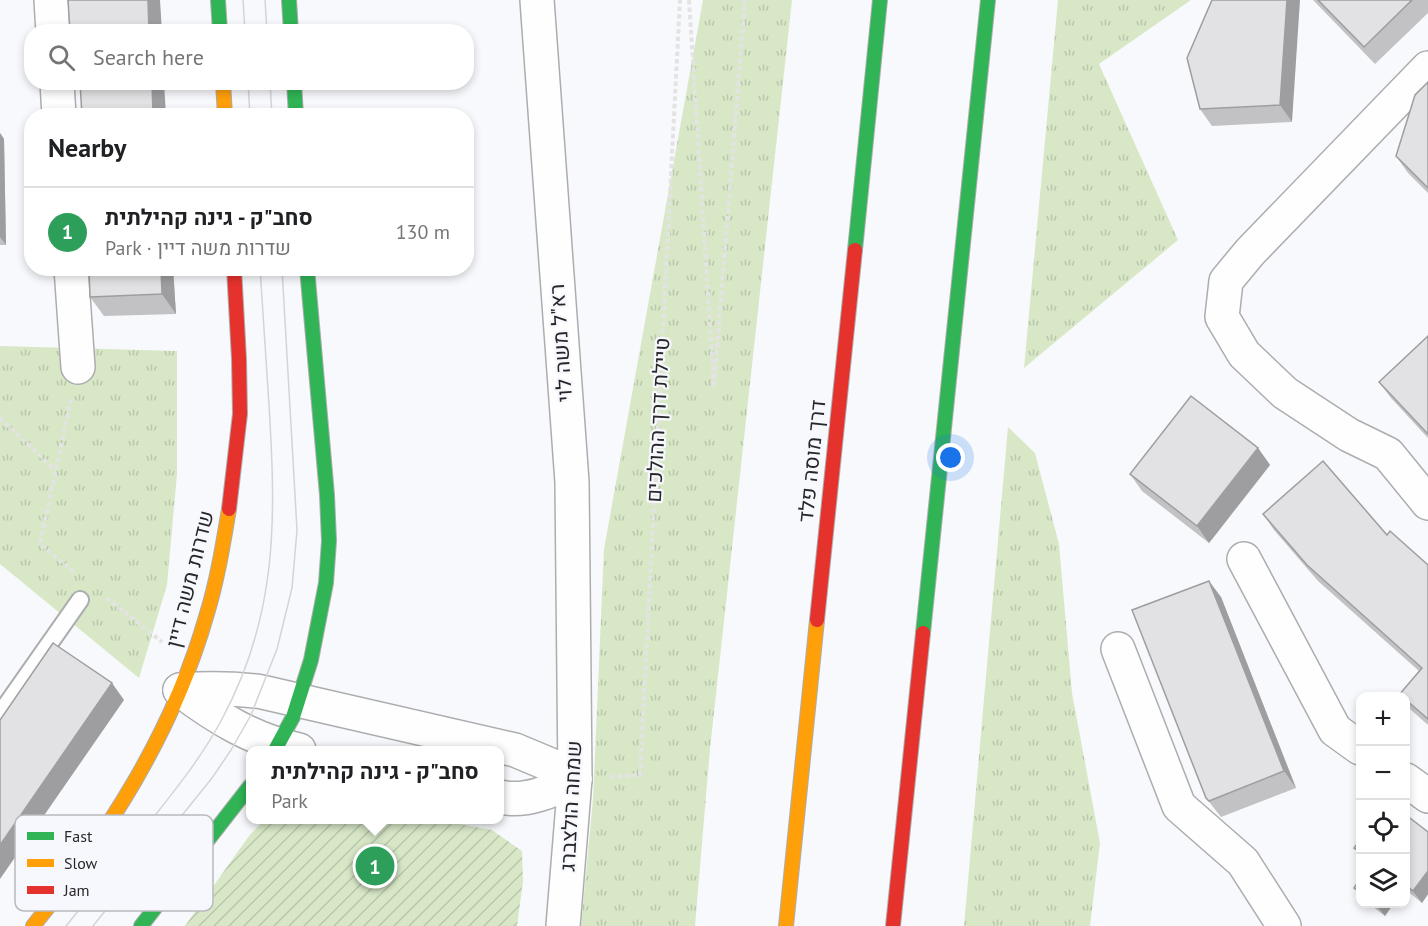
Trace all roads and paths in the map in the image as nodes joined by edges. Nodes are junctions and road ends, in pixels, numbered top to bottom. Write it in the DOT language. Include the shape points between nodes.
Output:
graph roads {
  1 [pos="51,0"];
  2 [pos="218,0"];
  3 [pos="289,0"];
  4 [pos="537,0"];
  5 [pos="680,0"];
  6 [pos="689,0"];
  7 [pos="745,0"];
  8 [pos="880,0"];
  9 [pos="988,0"];
  10 [pos="52,24"];
  11 [pos="220,24"];
  12 [pos="290,24"];
  13 [pos="1428,68"];
  14 [pos="57,90"];
  15 [pos="223,90"];
  16 [pos="294,90"];
  17 [pos="59,108"];
  18 [pos="225,108"];
  19 [pos="296,108"];
  20 [pos="72,276"];
  21 [pos="234,276"];
  22 [pos="308,276"];
  23 [pos="78,367"];
  24 [pos="0,418"];
  25 [pos="56,470"];
  26 [pos="1428,503"];
  27 [pos="1244,559"];
  28 [pos="82,578"];
  29 [pos="100,592"];
  30 [pos="80,600"];
  31 [pos="1118,649"];
  32 [pos="185,677"];
  33 [pos="575,687"];
  34 [pos="299,701"];
  35 [pos="0,714"];
  36 [pos="277,746"];
  37 [pos="285,746"];
  38 [pos="497,746"];
  39 [pos="1357,746"];
  40 [pos="504,748"];
  41 [pos="575,779"];
  42 [pos="1410,783"];
  43 [pos="246,791"];
  44 [pos="1428,796"];
  45 [pos="504,798"];
  46 [pos="114,815"];
  47 [pos="213,834"];
  48 [pos="44,911"];
  49 [pos="153,911"];
  50 [pos="1282,925"];
  51 [pos="33,926"];
  52 [pos="141,926"];
  53 [pos="563,926"];
  54 [pos="786,926"];
  55 [pos="893,926"];
  1 -- 10 [label="street"];
  2 -- 11 [label="main road"];
  3 -- 12 [label="main road"];
  4 -- 33 [label="street, רא\"ל משה לוי" via="572,482"];
  5 -- 41 [label="path, טיילת דרך ההולכים" via="640,775"];
  6 -- 7 [label="path" via="714,387"];
  8 -- 54 [label="main road, דרך מוסה פלד"];
  9 -- 55 [label="main road"];
  13 -- 26 [label="street" via="1226,281 1222,317 1244,354 1285,393 1349,435 1388,454"];
  14 -- 17 [label="street"];
  15 -- 18 [label="main road"];
  16 -- 19 [label="main road"];
  20 -- 23 [label="street"];
  21 -- 32 [label="main road, שדרות משה דיין" via="240,414 234,484 204,626"];
  22 -- 34 [label="main road" via="329,541 326,583"];
  23 -- 25 [label="path"];
  24 -- 25 [label="path"];
  25 -- 28 [label="path" via="40,544"];
  27 -- 39 [label="street" via="1335,730"];
  29 -- 32 [label="path"];
  30 -- 35 [label="lane"];
  31 -- 50 [label="street" via="1179,806 1243,862"];
  32 -- 34 [label="street"];
  32 -- 36 [label="street" via="222,720"];
  32 -- 46 [label="main road, שדרות משה דיין" via="160,734"];
  33 -- 41 [label="street, שמחה הולצברג"];
  34 -- 37 [label="main road"];
  34 -- 38 [label="street"];
  40 -- 41 [label="street" via="558,768"];
  41 -- 45 [label="street" via="533,797"];
  41 -- 53 [label="street, שמחה הולצברג"];
  42 -- 44 [label="street"];
  43 -- 47 [label="main road"];
  48 -- 51 [label="main road, שדרות משה דיין"];
  49 -- 52 [label="main road"];
}
